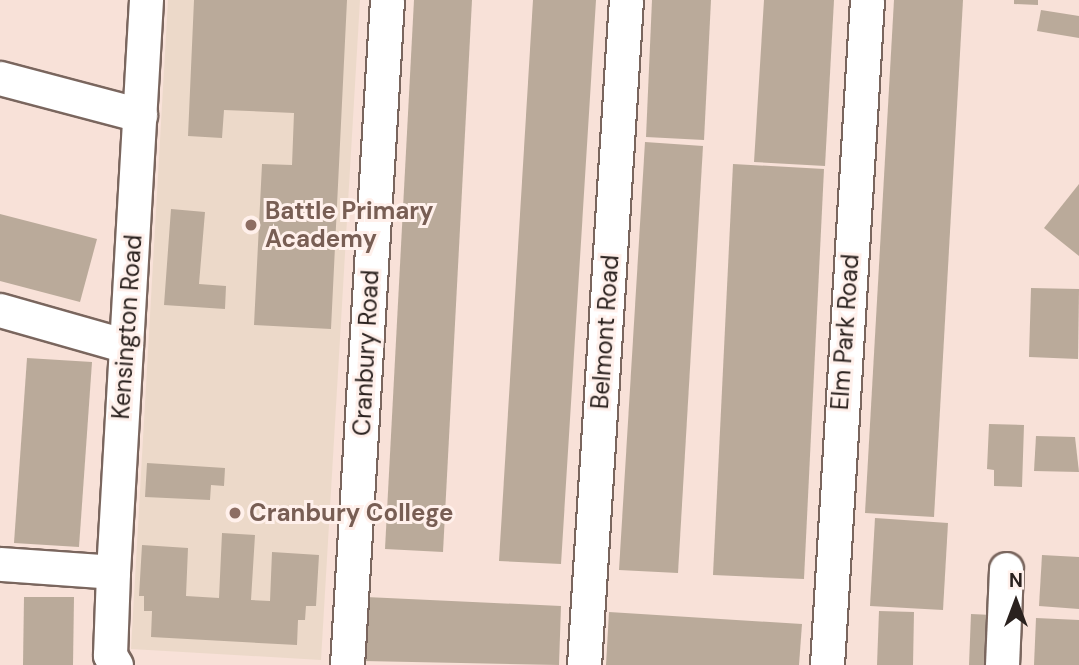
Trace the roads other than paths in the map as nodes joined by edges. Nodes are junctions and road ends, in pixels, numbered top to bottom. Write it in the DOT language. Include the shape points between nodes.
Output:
graph roads {
  1 [pos="146,0"];
  2 [pos="387,0"];
  3 [pos="626,0"];
  4 [pos="867,0"];
  5 [pos="0,78"];
  6 [pos="140,115"];
  7 [pos="0,310"];
  8 [pos="126,346"];
  9 [pos="0,564"];
  10 [pos="1006,569"];
  11 [pos="113,572"];
  12 [pos="113,660"];
  13 [pos="347,665"];
  14 [pos="584,665"];
  15 [pos="827,665"];
  16 [pos="1002,665"];
  1 -- 6 [label="street, Kensington Road"];
  2 -- 13 [label="street, Cranbury Road"];
  3 -- 14 [label="street, Belmont Road"];
  4 -- 15 [label="street, Elm Park Road"];
  5 -- 6 [label="street"];
  6 -- 8 [label="street, Kensington Road"];
  7 -- 8 [label="street"];
  8 -- 11 [label="street, Kensington Road"];
  9 -- 11 [label="street"];
  10 -- 16 [label="street"];
  11 -- 12 [label="street, Kensington Road"];
}
